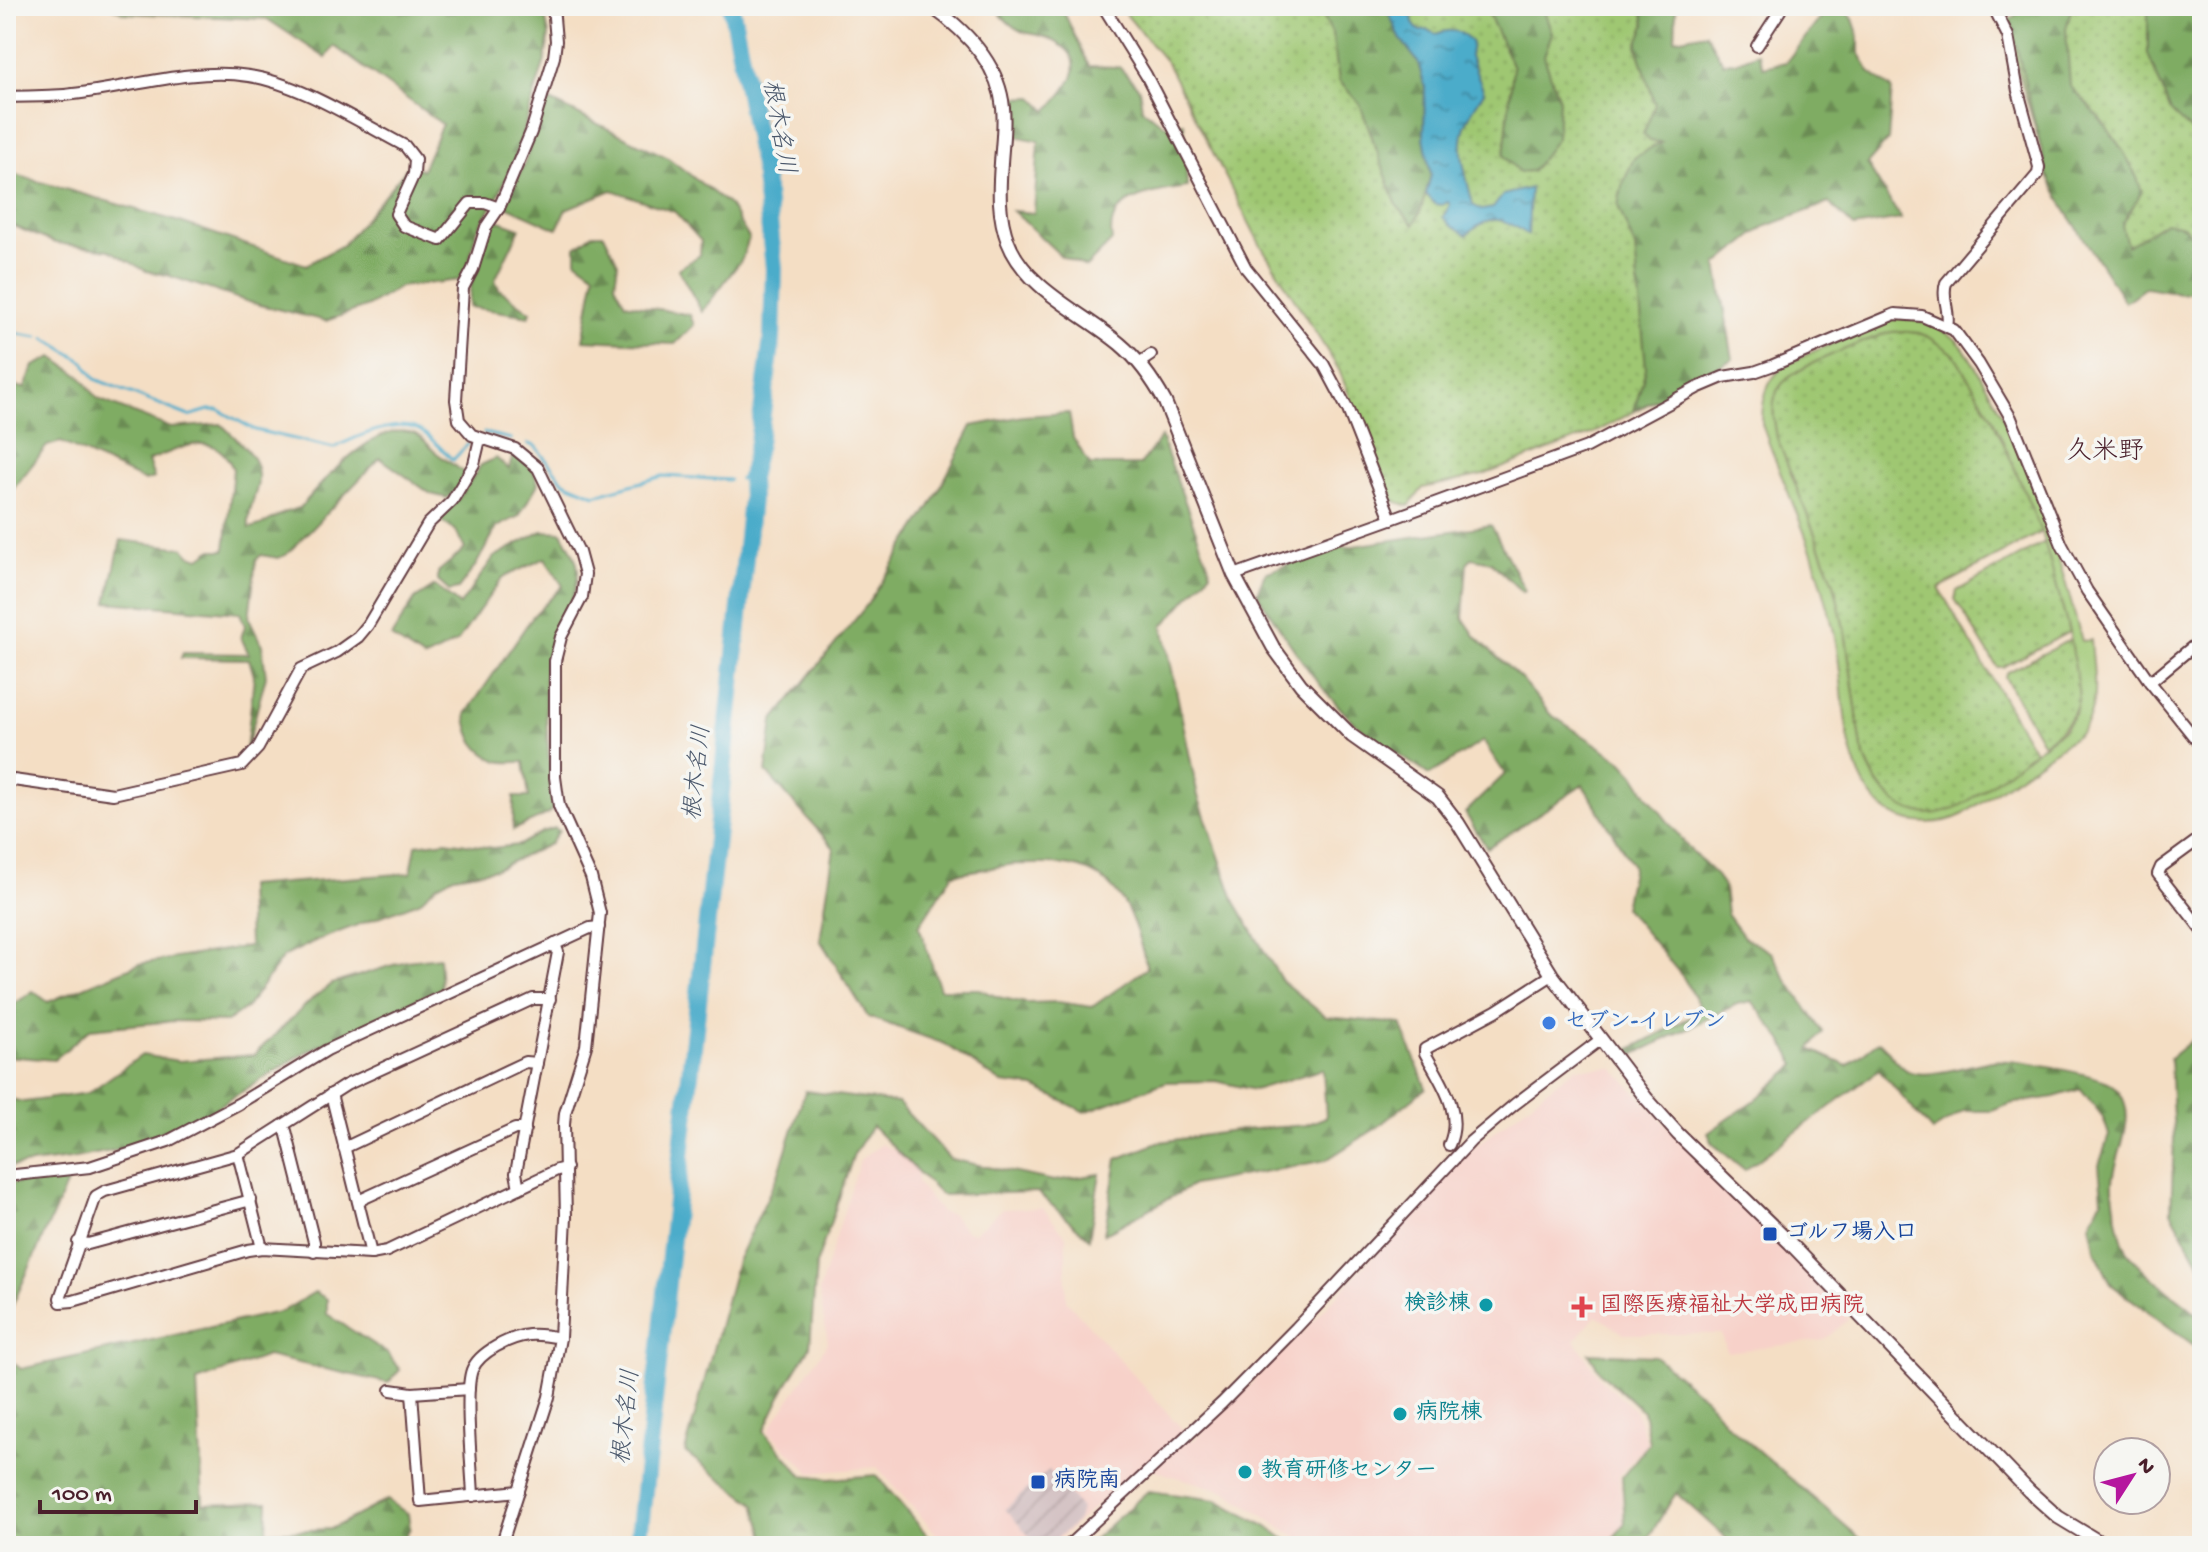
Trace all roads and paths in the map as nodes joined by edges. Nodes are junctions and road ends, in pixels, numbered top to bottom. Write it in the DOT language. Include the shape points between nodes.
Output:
graph roads {
  1 [pos="553,6"];
  2 [pos="931,6"];
  3 [pos="1103,6"];
  4 [pos="1783,6"];
  5 [pos="1993,6"];
  6 [pos="1757,46"];
  7 [pos="6,97"];
  8 [pos="499,208"];
  9 [pos="1947,326"];
  10 [pos="1151,355"];
  11 [pos="1139,363"];
  12 [pos="480,439"];
  13 [pos="1391,519"];
  14 [pos="1234,575"];
  15 [pos="2202,639"];
  16 [pos="2150,682"];
  17 [pos="2202,747"];
  18 [pos="6,779"];
  19 [pos="2201,840"];
  20 [pos="599,927"];
  21 [pos="2202,930"];
  22 [pos="555,944"];
  23 [pos="1552,975"];
  24 [pos="550,999"];
  25 [pos="1600,1040"];
  26 [pos="537,1063"];
  27 [pos="331,1094"];
  28 [pos="282,1126"];
  29 [pos="525,1129"];
  30 [pos="1449,1145"];
  31 [pos="344,1148"];
  32 [pos="238,1154"];
  33 [pos="566,1168"];
  34 [pos="6,1176"];
  35 [pos="519,1188"];
  36 [pos="251,1200"];
  37 [pos="358,1201"];
  38 [pos="78,1242"];
  39 [pos="262,1248"];
  40 [pos="314,1252"];
  41 [pos="371,1254"];
  42 [pos="560,1338"];
  43 [pos="469,1389"];
  44 [pos="391,1390"];
  45 [pos="412,1393"];
  46 [pos="519,1491"];
  47 [pos="473,1496"];
  48 [pos="501,1546"];
  49 [pos="1068,1546"];
  50 [pos="2106,1546"];
  1 -- 8 [label="street" via="554,57 531,132"];
  2 -- 11 [label="street" via="976,46 1000,92 1004,118 999,205 1012,251 1036,280"];
  3 -- 13 [label="street" via="1146,75 1246,268 1324,365 1348,410"];
  4 -- 6 [label="street"];
  5 -- 9 [label="street" via="2008,36 2038,174 1946,283"];
  7 -- 8 [label="street" via="71,95 156,78 262,79 405,146 415,159 396,214 404,226 440,240 470,203"];
  8 -- 12 [label="street" via="486,227 463,288 457,413"];
  9 -- 13 [label="street" via="1912,314 1885,317 1771,366 1697,388 1558,459"];
  9 -- 16 [label="street" via="1968,346 1996,391 2075,569"];
  10 -- 11 [label="street"];
  11 -- 14 [label="street" via="1165,402"];
  12 -- 18 [label="street" via="474,464 452,501 428,524 368,625 337,652 301,669 258,748 242,765 113,794"];
  12 -- 20 [label="street" via="515,449 538,468 583,565 582,597 555,661 555,777 559,806 596,893"];
  13 -- 14 [label="street"];
  14 -- 23 [label="street" via="1273,647 1317,703 1448,809"];
  15 -- 16 [label="street"];
  16 -- 17 [label="street"];
  19 -- 21 [label="street" via="2158,874"];
  20 -- 22 [label="street"];
  20 -- 33 [label="street" via="586,1046 565,1113"];
  22 -- 24 [label="street"];
  22 -- 34 [label="street" via="327,1050 168,1141 90,1167"];
  23 -- 25 [label="street"];
  23 -- 30 [label="street" via="1425,1049 1451,1106 1454,1127"];
  24 -- 26 [label="street"];
  24 -- 27 [label="street" via="533,999"];
  25 -- 49 [label="street" via="1471,1141 1286,1339"];
  25 -- 50 [label="street" via="1678,1134 2029,1491 2058,1517"];
  26 -- 29 [label="street"];
  26 -- 31 [label="street" via="525,1062"];
  27 -- 28 [label="street"];
  27 -- 31 [label="street"];
  28 -- 32 [label="street"];
  28 -- 40 [label="street"];
  29 -- 35 [label="street" via="516,1173"];
  29 -- 37 [label="street"];
  31 -- 37 [label="street"];
  32 -- 36 [label="street"];
  32 -- 38 [label="street" via="105,1191 93,1201"];
  33 -- 35 [label="street"];
  33 -- 42 [label="street"];
  35 -- 41 [label="street"];
  36 -- 38 [label="street" via="88,1244"];
  36 -- 39 [label="street"];
  37 -- 41 [label="street"];
  38 -- 39 [label="street" via="61,1302"];
  39 -- 40 [label="street"];
  40 -- 41 [label="street"];
  42 -- 43 [label="street" via="516,1337 478,1359"];
  42 -- 46 [label="street" via="549,1397"];
  43 -- 45 [label="street"];
  43 -- 47 [label="street"];
  44 -- 45 [label="street"];
  45 -- 47 [label="street" via="420,1501"];
  46 -- 47 [label="street"];
  46 -- 48 [label="street"];
}
